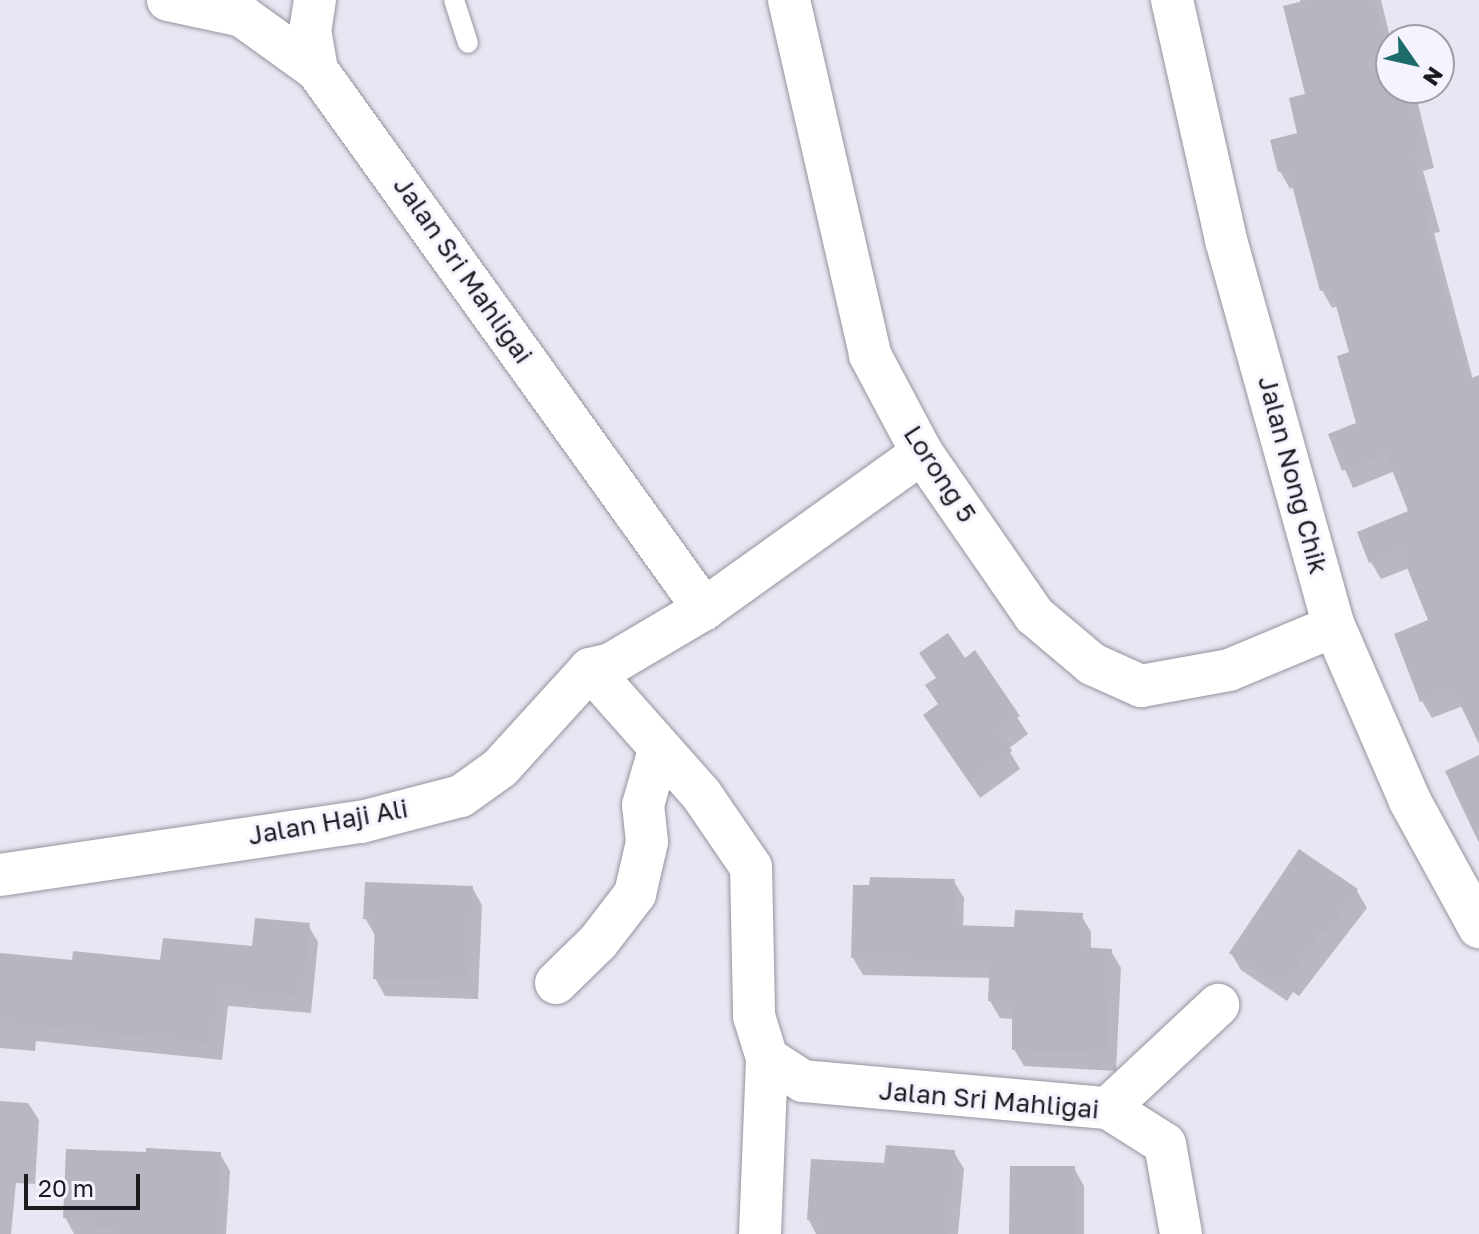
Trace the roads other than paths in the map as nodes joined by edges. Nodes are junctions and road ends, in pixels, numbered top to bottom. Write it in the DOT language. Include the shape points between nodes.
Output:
graph roads {
  1 [pos="168,0"];
  2 [pos="315,0"];
  3 [pos="454,0"];
  4 [pos="789,0"];
  5 [pos="1172,0"];
  6 [pos="255,8"];
  7 [pos="468,43"];
  8 [pos="317,70"];
  9 [pos="922,453"];
  10 [pos="704,609"];
  11 [pos="1334,626"];
  12 [pos="590,669"];
  13 [pos="659,750"];
  14 [pos="0,875"];
  15 [pos="1479,927"];
  16 [pos="556,983"];
  17 [pos="1218,1005"];
  18 [pos="767,1058"];
  19 [pos="1108,1108"];
  20 [pos="760,1234"];
  21 [pos="1181,1234"];
  1 -- 6 [label="street, Jalan Sri Mahligai"];
  2 -- 8 [label="street" via="310,30"];
  3 -- 7 [label="lane"];
  4 -- 9 [label="street, Lorong 5" via="870,355"];
  5 -- 11 [label="street, Jalan Nong Chik" via="1226,240"];
  6 -- 8 [label="street, Jalan Sri Mahligai"];
  8 -- 10 [label="street, Jalan Sri Mahligai"];
  9 -- 10 [label="street, Jalan Haji Ali"];
  9 -- 11 [label="street, Lorong 5" via="1034,615 1092,664 1141,686 1229,670"];
  10 -- 12 [label="street, Jalan Haji Ali" via="611,664"];
  11 -- 15 [label="street, Jalan Nong Chik" via="1410,801"];
  12 -- 13 [label="street"];
  12 -- 14 [label="street, Jalan Haji Ali" via="500,768 461,796 361,822"];
  13 -- 16 [label="street" via="643,805 647,842 635,894 598,942"];
  13 -- 18 [label="street" via="710,805 751,867 754,1016"];
  17 -- 19 [label="street"];
  18 -- 19 [label="street, Jalan Sri Mahligai" via="803,1081"];
  18 -- 20 [label="street"];
  19 -- 21 [label="street, Jalan Sri Mahligai" via="1165,1144"];
}
